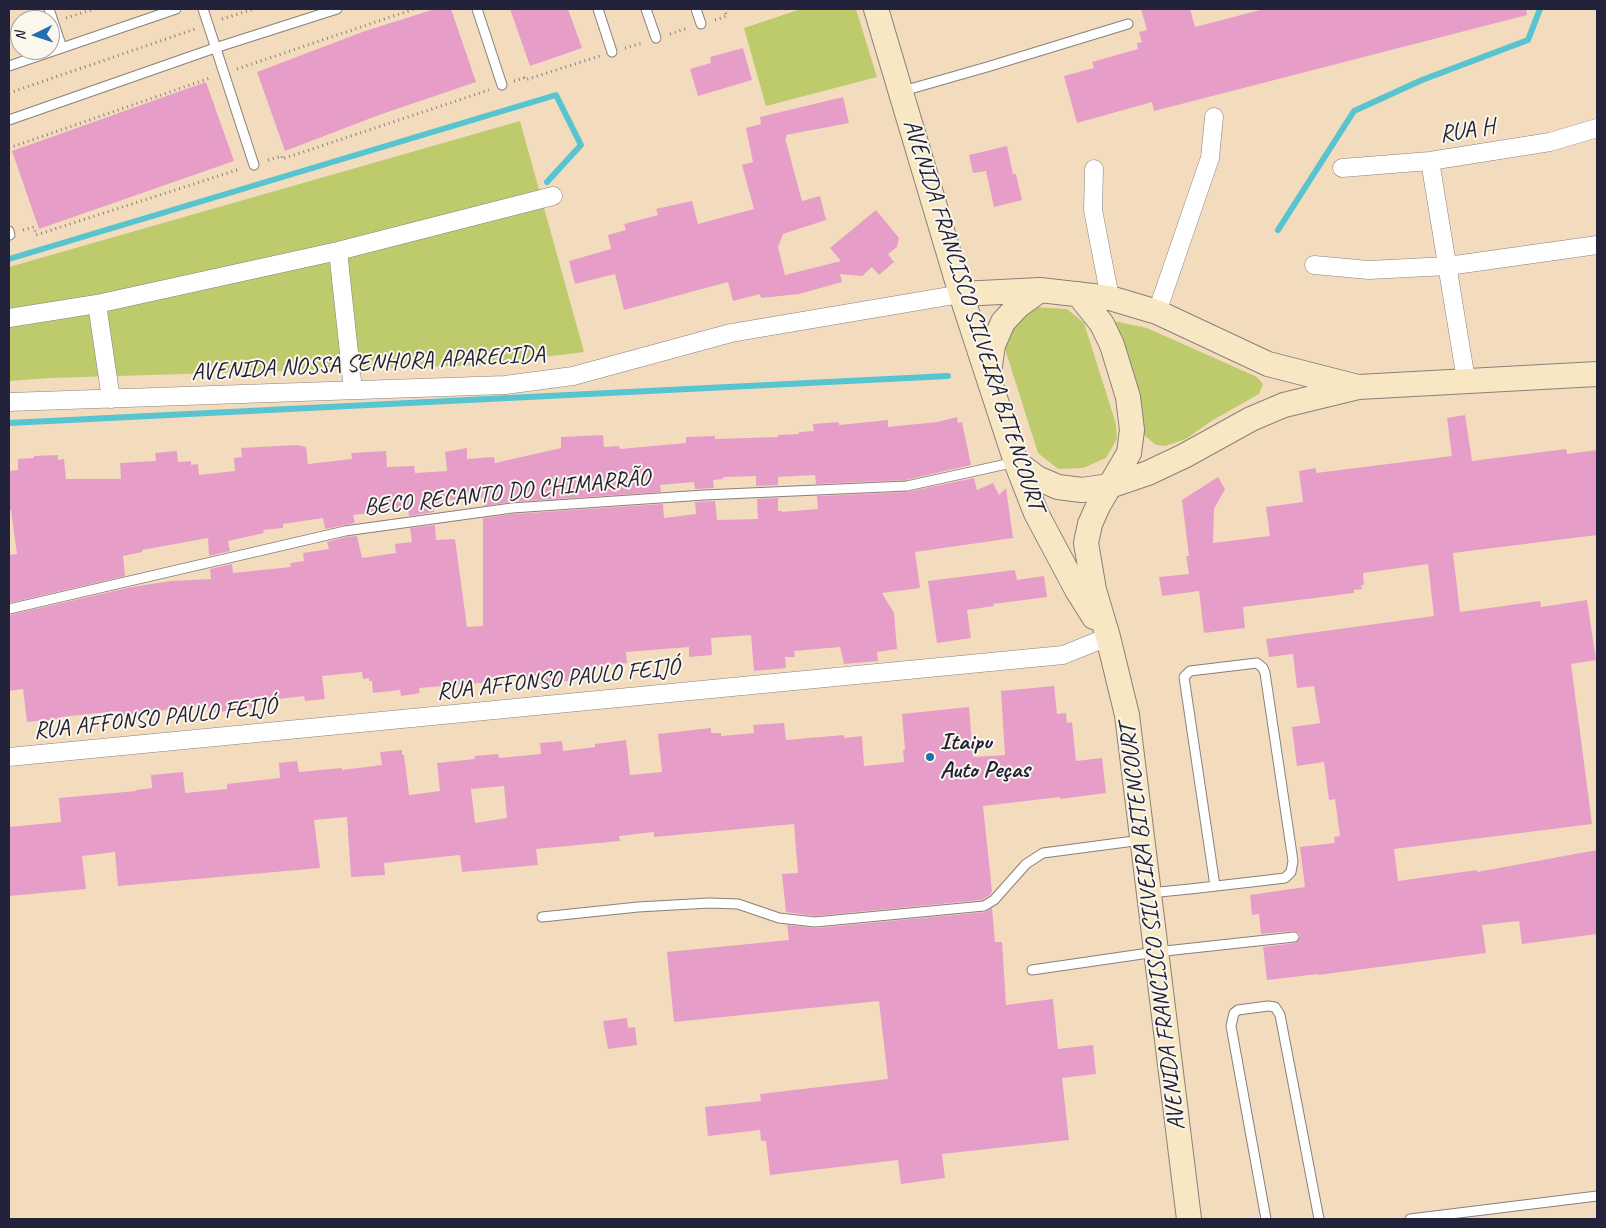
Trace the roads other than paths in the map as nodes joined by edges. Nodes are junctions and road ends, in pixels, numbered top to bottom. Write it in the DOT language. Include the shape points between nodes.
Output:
graph roads {
  1 [pos="49,9"];
  2 [pos="176,9"];
  3 [pos="204,9"];
  4 [pos="337,9"];
  5 [pos="477,9"];
  6 [pos="598,9"];
  7 [pos="646,9"];
  8 [pos="696,9"];
  9 [pos="876,9"];
  10 [pos="701,24"];
  11 [pos="1128,24"];
  12 [pos="656,38"];
  13 [pos="62,48"];
  14 [pos="215,48"];
  15 [pos="612,52"];
  16 [pos="9,66"];
  17 [pos="502,85"];
  18 [pos="900,92"];
  19 [pos="1214,117"];
  20 [pos="9,120"];
  21 [pos="1597,128"];
  22 [pos="1430,161"];
  23 [pos="254,165"];
  24 [pos="1342,168"];
  25 [pos="1094,170"];
  26 [pos="552,196"];
  27 [pos="1597,245"];
  28 [pos="338,251"];
  29 [pos="1314,266"];
  30 [pos="1448,266"];
  31 [pos="1040,290"];
  32 [pos="960,294"];
  33 [pos="1078,294"];
  34 [pos="1110,298"];
  35 [pos="98,304"];
  36 [pos="1157,312"];
  37 [pos="9,318"];
  38 [pos="1597,374"];
  39 [pos="988,377"];
  40 [pos="1466,380"];
  41 [pos="1358,387"];
  42 [pos="353,390"];
  43 [pos="111,399"];
  44 [pos="9,402"];
  45 [pos="1016,462"];
  46 [pos="1110,486"];
  47 [pos="9,609"];
  48 [pos="1108,637"];
  49 [pos="9,757"];
  50 [pos="1142,840"];
  51 [pos="1215,886"];
  52 [pos="1149,893"];
  53 [pos="542,916"];
  54 [pos="1294,937"];
  55 [pos="1156,952"];
  56 [pos="1032,970"];
  57 [pos="1597,1196"];
  58 [pos="1189,1219"];
  59 [pos="1266,1219"];
  60 [pos="1319,1219"];
  61 [pos="1410,1219"];
  1 -- 13 [label="lane"];
  2 -- 13 [label="lane"];
  3 -- 14 [label="lane"];
  4 -- 14 [label="lane"];
  5 -- 17 [label="lane"];
  6 -- 15 [label="lane"];
  7 -- 12 [label="lane"];
  8 -- 10 [label="lane"];
  9 -- 18 [label="main road, AVENIDA FRANCISCO SILVEIRA BITENCOURT"];
  11 -- 18 [label="lane"];
  13 -- 16 [label="lane"];
  14 -- 20 [label="lane"];
  14 -- 23 [label="lane"];
  18 -- 32 [label="main road, AVENIDA FRANCISCO SILVEIRA BITENCOURT"];
  19 -- 36 [label="street" via="1210,158"];
  21 -- 22 [label="street, RUA H" via="1550,142"];
  22 -- 24 [label="street, RUA H"];
  22 -- 30 [label="street"];
  25 -- 34 [label="street" via="1093,210"];
  26 -- 28 [label="street"];
  27 -- 30 [label="street"];
  28 -- 35 [label="street"];
  28 -- 42 [label="street"];
  29 -- 30 [label="street" via="1369,270"];
  30 -- 40 [label="street"];
  31 -- 32 [label="main road"];
  31 -- 33 [label="main road"];
  31 -- 39 [label="main road" via="1003,322 993,345"];
  32 -- 39 [label="main road, AVENIDA FRANCISCO SILVEIRA BITENCOURT"];
  32 -- 42 [label="street, AVENIDA NOSSA SENHORA APARECIDA" via="731,333 573,376 505,385"];
  33 -- 34 [label="main road"];
  33 -- 46 [label="main road" via="1102,324 1128,397 1132,430 1129,453"];
  34 -- 36 [label="main road"];
  35 -- 37 [label="street"];
  35 -- 43 [label="street"];
  36 -- 41 [label="main road" via="1268,364"];
  38 -- 40 [label="main road"];
  39 -- 45 [label="main road, AVENIDA FRANCISCO SILVEIRA BITENCOURT"];
  40 -- 41 [label="main road"];
  41 -- 46 [label="main road" via="1284,405 1250,419 1148,473"];
  42 -- 43 [label="street, AVENIDA NOSSA SENHORA APARECIDA"];
  43 -- 44 [label="street, AVENIDA NOSSA SENHORA APARECIDA"];
  45 -- 46 [label="main road" via="1037,478 1058,487 1082,490"];
  45 -- 47 [label="lane, BECO RECANTO DO CHIMARRÃO" via="907,486 704,494 512,508 345,531"];
  45 -- 48 [label="main road, AVENIDA FRANCISCO SILVEIRA BITENCOURT" via="1041,522 1077,590"];
  46 -- 48 [label="main road, AVENIDA FRANCISCO SILVEIRA BITENCOURT" via="1090,524 1086,543 1094,590"];
  48 -- 49 [label="street, RUA AFFONSO PAULO FEIJÓ" via="1063,655"];
  48 -- 50 [label="main road, AVENIDA FRANCISCO SILVEIRA BITENCOURT" via="1127,715"];
  50 -- 52 [label="main road, AVENIDA FRANCISCO SILVEIRA BITENCOURT"];
  50 -- 53 [label="lane" via="1043,853 1026,864 994,900 984,906 815,922 779,918 738,904 709,903"];
  51 -- 51 [label="lane" via="1184,677 1190,671 1257,663 1265,673 1293,867 1285,878"];
  51 -- 52 [label="lane"];
  52 -- 55 [label="main road, AVENIDA FRANCISCO SILVEIRA BITENCOURT"];
  54 -- 55 [label="lane"];
  55 -- 56 [label="lane"];
  55 -- 58 [label="main road, AVENIDA FRANCISCO SILVEIRA BITENCOURT"];
  57 -- 61 [label="lane"];
  59 -- 60 [label="lane" via="1231,1026 1238,1010 1268,1006 1275,1007 1280,1015"];
}
